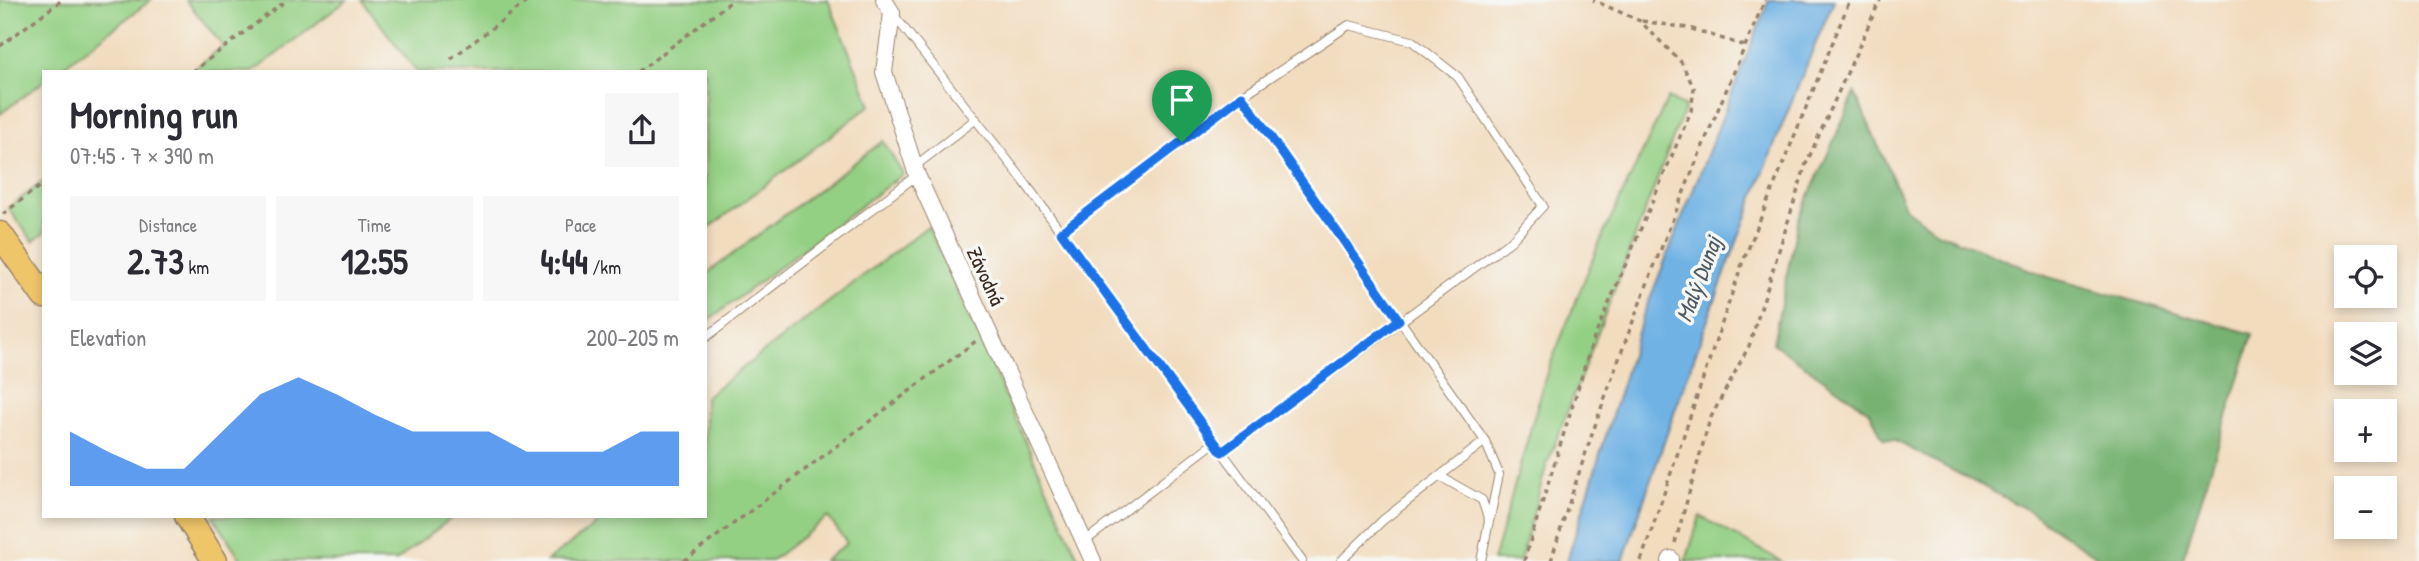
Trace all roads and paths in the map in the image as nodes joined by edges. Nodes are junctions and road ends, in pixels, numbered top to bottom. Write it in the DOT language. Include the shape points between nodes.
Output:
graph roads {
  1 [pos="62,0"];
  2 [pos="287,0"];
  3 [pos="529,0"];
  4 [pos="733,0"];
  5 [pos="1593,0"];
  6 [pos="1765,0"];
  7 [pos="1850,0"];
  8 [pos="1880,0"];
  9 [pos="888,6"];
  10 [pos="1640,21"];
  11 [pos="0,46"];
  12 [pos="1745,46"];
  13 [pos="452,59"];
  14 [pos="195,70"];
  15 [pos="641,70"];
  16 [pos="1242,96"];
  17 [pos="976,119"];
  18 [pos="916,171"];
  19 [pos="42,184"];
  20 [pos="0,216"];
  21 [pos="1061,232"];
  22 [pos="0,234"];
  23 [pos="42,293"];
  24 [pos="1399,320"];
  25 [pos="988,331"];
  26 [pos="707,336"];
  27 [pos="1485,441"];
  28 [pos="1215,442"];
  29 [pos="1222,452"];
  30 [pos="1441,477"];
  31 [pos="188,518"];
  32 [pos="1489,521"];
  33 [pos="1084,542"];
  34 [pos="1670,560"];
  35 [pos="215,561"];
  36 [pos="684,561"];
  37 [pos="1093,561"];
  38 [pos="1302,561"];
  39 [pos="1341,561"];
  40 [pos="1481,561"];
  41 [pos="1524,561"];
  42 [pos="1551,561"];
  43 [pos="1642,561"];
  1 -- 11 [label="path"];
  2 -- 14 [label="path"];
  3 -- 13 [label="path"];
  4 -- 15 [label="path"];
  5 -- 10 [label="path"];
  6 -- 12 [label="path"];
  7 -- 43 [label="path" via="1742,264"];
  8 -- 34 [label="path" via="1807,164 1749,346 1710,419"];
  9 -- 17 [label="lane"];
  9 -- 18 [label="street, Závodná" via="884,72"];
  10 -- 12 [label="path" via="1689,28"];
  10 -- 41 [label="path" via="1681,62 1694,88 1691,111 1592,343"];
  12 -- 42 [label="path" via="1630,328"];
  16 -- 21 [label="lane"];
  16 -- 24 [label="lane"];
  16 -- 24 [label="lane" via="1349,25 1412,41 1458,77 1543,206 1511,241"];
  17 -- 18 [label="lane"];
  17 -- 21 [label="lane"];
  18 -- 25 [label="street, Závodná"];
  18 -- 26 [label="lane"];
  19 -- 20 [label="path"];
  21 -- 28 [label="lane"];
  22 -- 23 [label="main road"];
  24 -- 27 [label="lane"];
  24 -- 29 [label="lane"];
  25 -- 33 [label="street, Závodná"];
  25 -- 36 [label="path"];
  27 -- 30 [label="lane"];
  27 -- 32 [label="lane" via="1499,474"];
  28 -- 29 [label="lane"];
  28 -- 33 [label="lane"];
  29 -- 38 [label="lane"];
  30 -- 32 [label="lane" via="1482,500"];
  30 -- 39 [label="lane" via="1383,520"];
  31 -- 35 [label="main road"];
  32 -- 40 [label="lane"];
  33 -- 37 [label="street, Závodná"];
}
